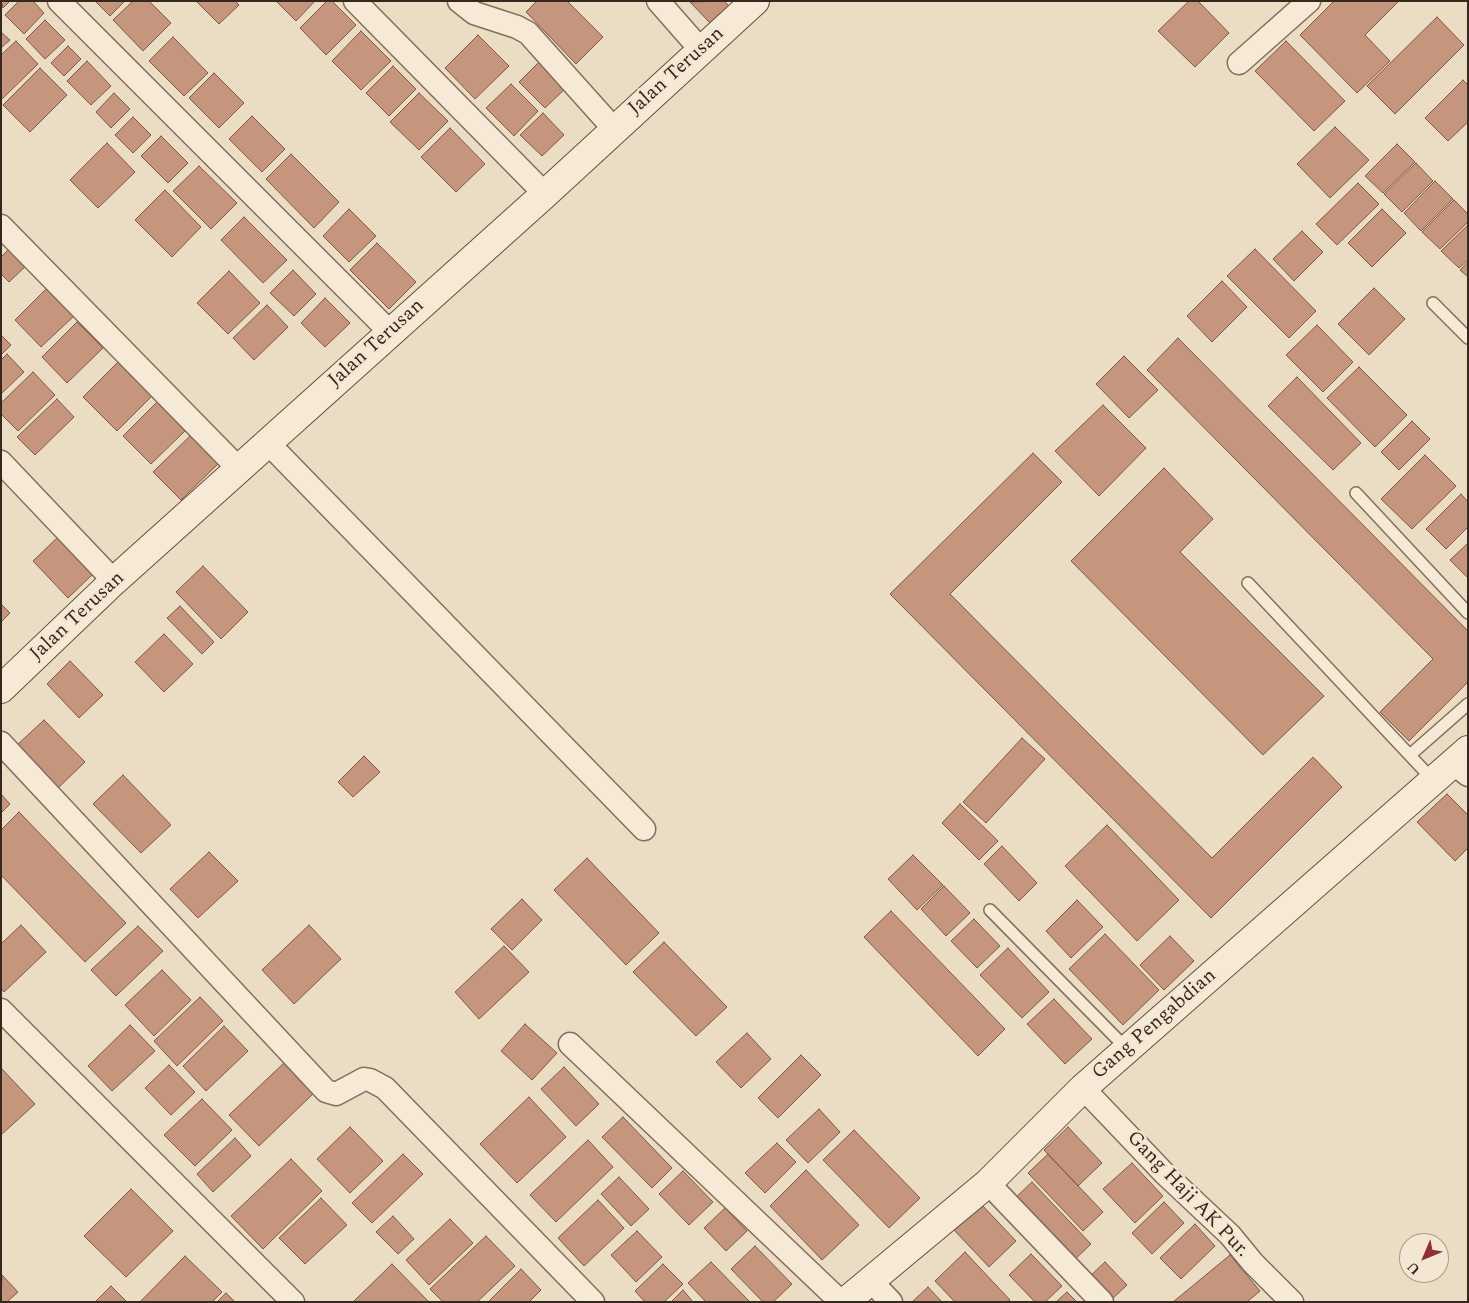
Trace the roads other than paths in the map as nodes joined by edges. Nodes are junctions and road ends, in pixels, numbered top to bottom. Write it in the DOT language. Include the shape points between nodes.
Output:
graph roads {
  1 [pos="59,1"];
  2 [pos="355,1"];
  3 [pos="459,1"];
  4 [pos="658,1"];
  5 [pos="755,1"];
  6 [pos="1309,1"];
  7 [pos="701,50"];
  8 [pos="1239,63"];
  9 [pos="614,129"];
  10 [pos="545,194"];
  11 [pos="1,226"];
  12 [pos="1433,303"];
  13 [pos="390,332"];
  14 [pos="1468,338"];
  15 [pos="268,444"];
  16 [pos="1,462"];
  17 [pos="239,469"];
  18 [pos="1356,493"];
  19 [pos="114,581"];
  20 [pos="1248,583"];
  21 [pos="1468,614"];
  22 [pos="1,689"];
  23 [pos="1468,704"];
  24 [pos="1,744"];
  25 [pos="1410,756"];
  26 [pos="1455,767"];
  27 [pos="644,830"];
  28 [pos="990,910"];
  29 [pos="1,1010"];
  30 [pos="570,1044"];
  31 [pos="1128,1049"];
  32 [pos="1084,1088"];
  33 [pos="988,1183"];
  34 [pos="870,1280"];
  35 [pos="293,1302"];
  36 [pos="593,1302"];
  37 [pos="841,1302"];
  38 [pos="845,1302"];
  39 [pos="891,1302"];
  40 [pos="1102,1302"];
  41 [pos="1292,1302"];
  1 -- 13 [label="street"];
  2 -- 10 [label="street"];
  3 -- 9 [label="street" via="474,13 517,26 528,33"];
  4 -- 7 [label="street"];
  5 -- 7 [label="street, Jalan Terusan"];
  6 -- 8 [label="street"];
  7 -- 9 [label="street, Jalan Terusan"];
  9 -- 10 [label="street, Jalan Terusan"];
  10 -- 13 [label="street, Jalan Terusan"];
  11 -- 17 [label="street"];
  12 -- 14 [label="lane"];
  13 -- 15 [label="street, Jalan Terusan"];
  15 -- 17 [label="street, Jalan Terusan"];
  15 -- 27 [label="street"];
  16 -- 19 [label="street"];
  17 -- 19 [label="street, Jalan Terusan"];
  18 -- 21 [label="lane"];
  19 -- 22 [label="street, Jalan Terusan"];
  20 -- 25 [label="lane"];
  23 -- 25 [label="lane"];
  24 -- 36 [label="street" via="326,1091 336,1094 364,1079 384,1088"];
  25 -- 26 [label="lane"];
  26 -- 31 [label="street, Gang Pengabdian"];
  28 -- 31 [label="lane"];
  29 -- 35 [label="street"];
  30 -- 37 [label="street"];
  31 -- 32 [label="street, Gang Pengabdian"];
  32 -- 33 [label="street, Gang Pengabdian"];
  32 -- 41 [label="street, Gang Haji AK Pur." via="1164,1173 1230,1234 1253,1263"];
  33 -- 34 [label="street, Gang Pengabdian"];
  33 -- 40 [label="street"];
  34 -- 38 [label="street, Gang Pengabdian"];
  34 -- 39 [label="street"];
}
